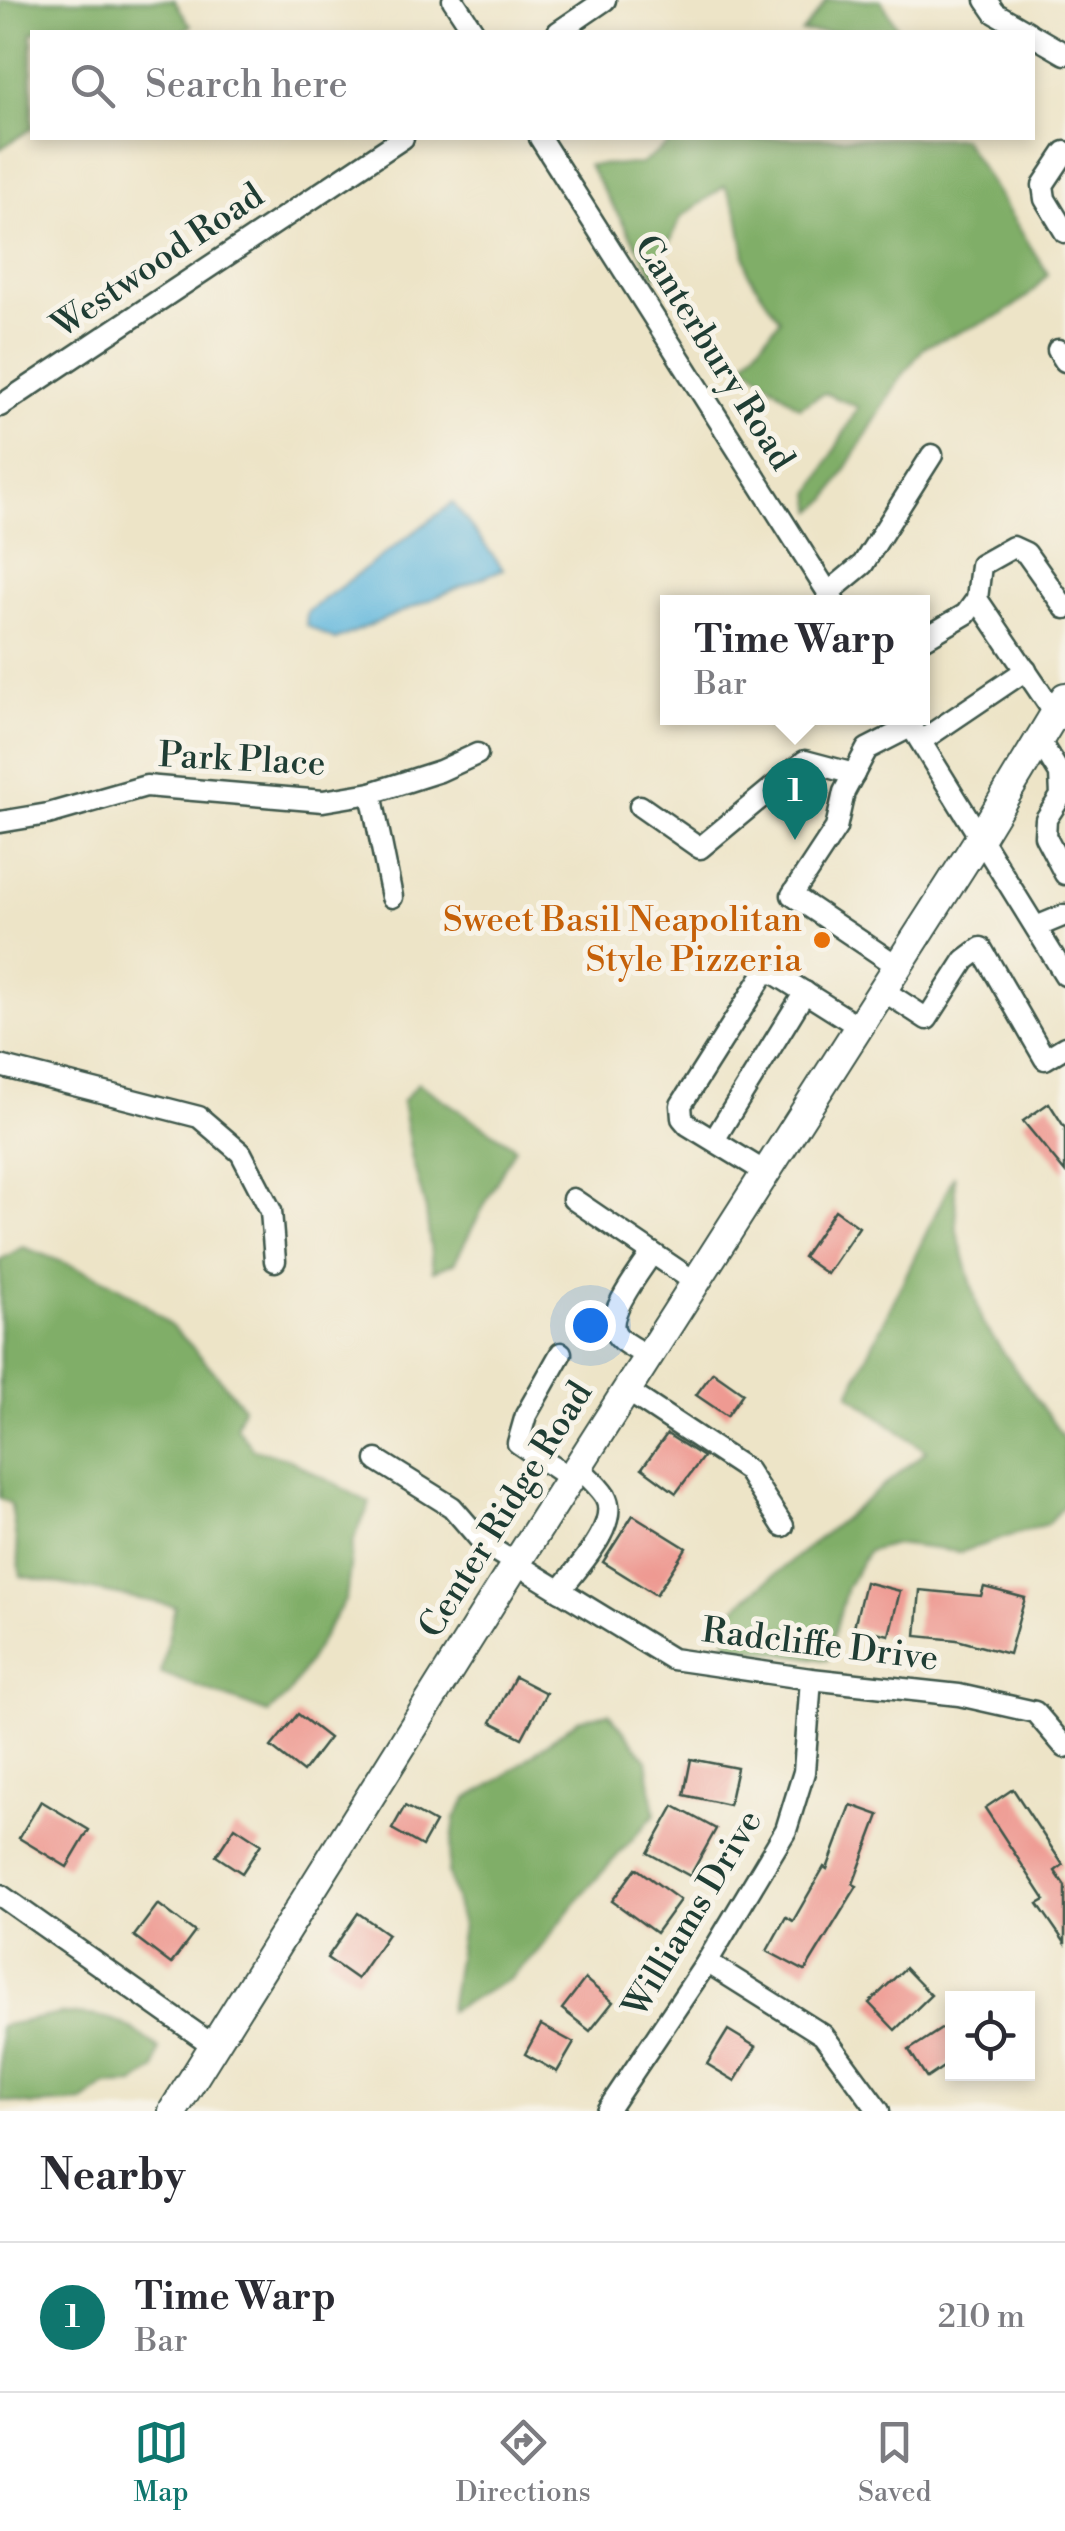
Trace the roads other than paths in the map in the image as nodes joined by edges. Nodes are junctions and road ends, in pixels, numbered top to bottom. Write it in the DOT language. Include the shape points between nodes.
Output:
graph roads {
  1 [pos="453,0"];
  2 [pos="605,0"];
  3 [pos="986,0"];
  4 [pos="473,30"];
  5 [pos="561,30"];
  6 [pos="1023,30"];
  7 [pos="1035,37"];
  8 [pos="1065,54"];
  9 [pos="400,140"];
  10 [pos="541,140"];
  11 [pos="1065,152"];
  12 [pos="1065,232"];
  13 [pos="0,406"];
  14 [pos="932,455"];
  15 [pos="829,595"];
  16 [pos="834,595"];
  17 [pos="977,599"];
  18 [pos="1065,608"];
  19 [pos="930,635"];
  20 [pos="1026,670"];
  21 [pos="1060,706"];
  22 [pos="930,719"];
  23 [pos="913,728"];
  24 [pos="1040,740"];
  25 [pos="477,754"];
  26 [pos="854,774"];
  27 [pos="370,793"];
  28 [pos="640,806"];
  29 [pos="0,822"];
  30 [pos="981,836"];
  31 [pos="1065,874"];
  32 [pos="392,897"];
  33 [pos="1065,916"];
  34 [pos="1036,927"];
  35 [pos="1065,975"];
  36 [pos="889,976"];
  37 [pos="804,992"];
  38 [pos="858,1026"];
  39 [pos="1065,1046"];
  40 [pos="0,1066"];
  41 [pos="714,1140"];
  42 [pos="765,1172"];
  43 [pos="573,1199"];
  44 [pos="652,1253"];
  45 [pos="275,1261"];
  46 [pos="695,1282"];
  47 [pos="562,1353"];
  48 [pos="648,1356"];
  49 [pos="626,1390"];
  50 [pos="377,1460"];
  51 [pos="574,1472"];
  52 [pos="783,1526"];
  53 [pos="515,1565"];
  54 [pos="560,1592"];
  55 [pos="811,1679"];
  56 [pos="1065,1747"];
  57 [pos="0,1895"];
  58 [pos="707,1962"];
  59 [pos="214,2046"];
  60 [pos="173,2111"];
  61 [pos="607,2111"];
  62 [pos="879,2111"];
  1 -- 4 [label="street"];
  2 -- 5 [label="street"];
  3 -- 6 [label="street"];
  7 -- 8 [label="street"];
  9 -- 13 [label="street, Westwood Road"];
  10 -- 15 [label="street, Canterbury Road"];
  11 -- 12 [label="street" via="1044,185"];
  14 -- 16 [label="street" via="862,564"];
  17 -- 18 [label="street" via="981,565 1013,547 1026,554"];
  17 -- 19 [label="street" via="966,614"];
  17 -- 20 [label="street"];
  20 -- 21 [label="street"];
  20 -- 22 [label="street"];
  21 -- 24 [label="main road, Center Ridge Road"];
  23 -- 26 [label="street" via="868,749"];
  23 -- 30 [label="street"];
  24 -- 30 [label="main road, Center Ridge Road"];
  24 -- 31 [label="street" via="1060,774 1061,796 1046,818 1045,836"];
  25 -- 27 [label="street, Park Place"];
  26 -- 28 [label="street" via="805,761 700,848"];
  26 -- 36 [label="street" via="836,828 792,895"];
  27 -- 29 [label="street, Park Place" via="323,801 146,786"];
  27 -- 32 [label="street"];
  30 -- 34 [label="street"];
  30 -- 36 [label="main road, Center Ridge Road"];
  33 -- 34 [label="street"];
  34 -- 35 [label="street"];
  36 -- 38 [label="main road, Center Ridge Road"];
  36 -- 39 [label="street" via="927,1020 980,948 1045,1058"];
  37 -- 38 [label="street"];
  37 -- 41 [label="street"];
  37 -- 41 [label="street" via="774,972 764,974 681,1105 688,1125"];
  38 -- 42 [label="main road, Center Ridge Road"];
  40 -- 45 [label="street" via="199,1117 241,1152 271,1211"];
  41 -- 42 [label="street"];
  42 -- 46 [label="main road, Center Ridge Road"];
  43 -- 44 [label="street"];
  44 -- 46 [label="street"];
  44 -- 48 [label="street" via="613,1326 616,1336"];
  46 -- 48 [label="main road, Center Ridge Road"];
  47 -- 51 [label="street" via="526,1415 518,1443"];
  48 -- 49 [label="main road, Center Ridge Road"];
  49 -- 51 [label="main road, Center Ridge Road"];
  49 -- 52 [label="street" via="747,1470"];
  50 -- 53 [label="street, Radcliffe Drive" via="452,1506 484,1544"];
  51 -- 53 [label="main road, Center Ridge Road"];
  51 -- 54 [label="street" via="606,1498 609,1514 607,1527"];
  53 -- 54 [label="street, Radcliffe Drive"];
  53 -- 59 [label="main road, Center Ridge Road"];
  54 -- 55 [label="street, Radcliffe Drive" via="672,1658"];
  55 -- 56 [label="street, Radcliffe Drive" via="1034,1712"];
  55 -- 58 [label="street, Williams Drive" via="804,1772 786,1830"];
  57 -- 59 [label="street"];
  58 -- 61 [label="street, Williams Drive"];
  58 -- 62 [label="street" via="822,2035"];
  59 -- 60 [label="main road, Center Ridge Road"];
}
